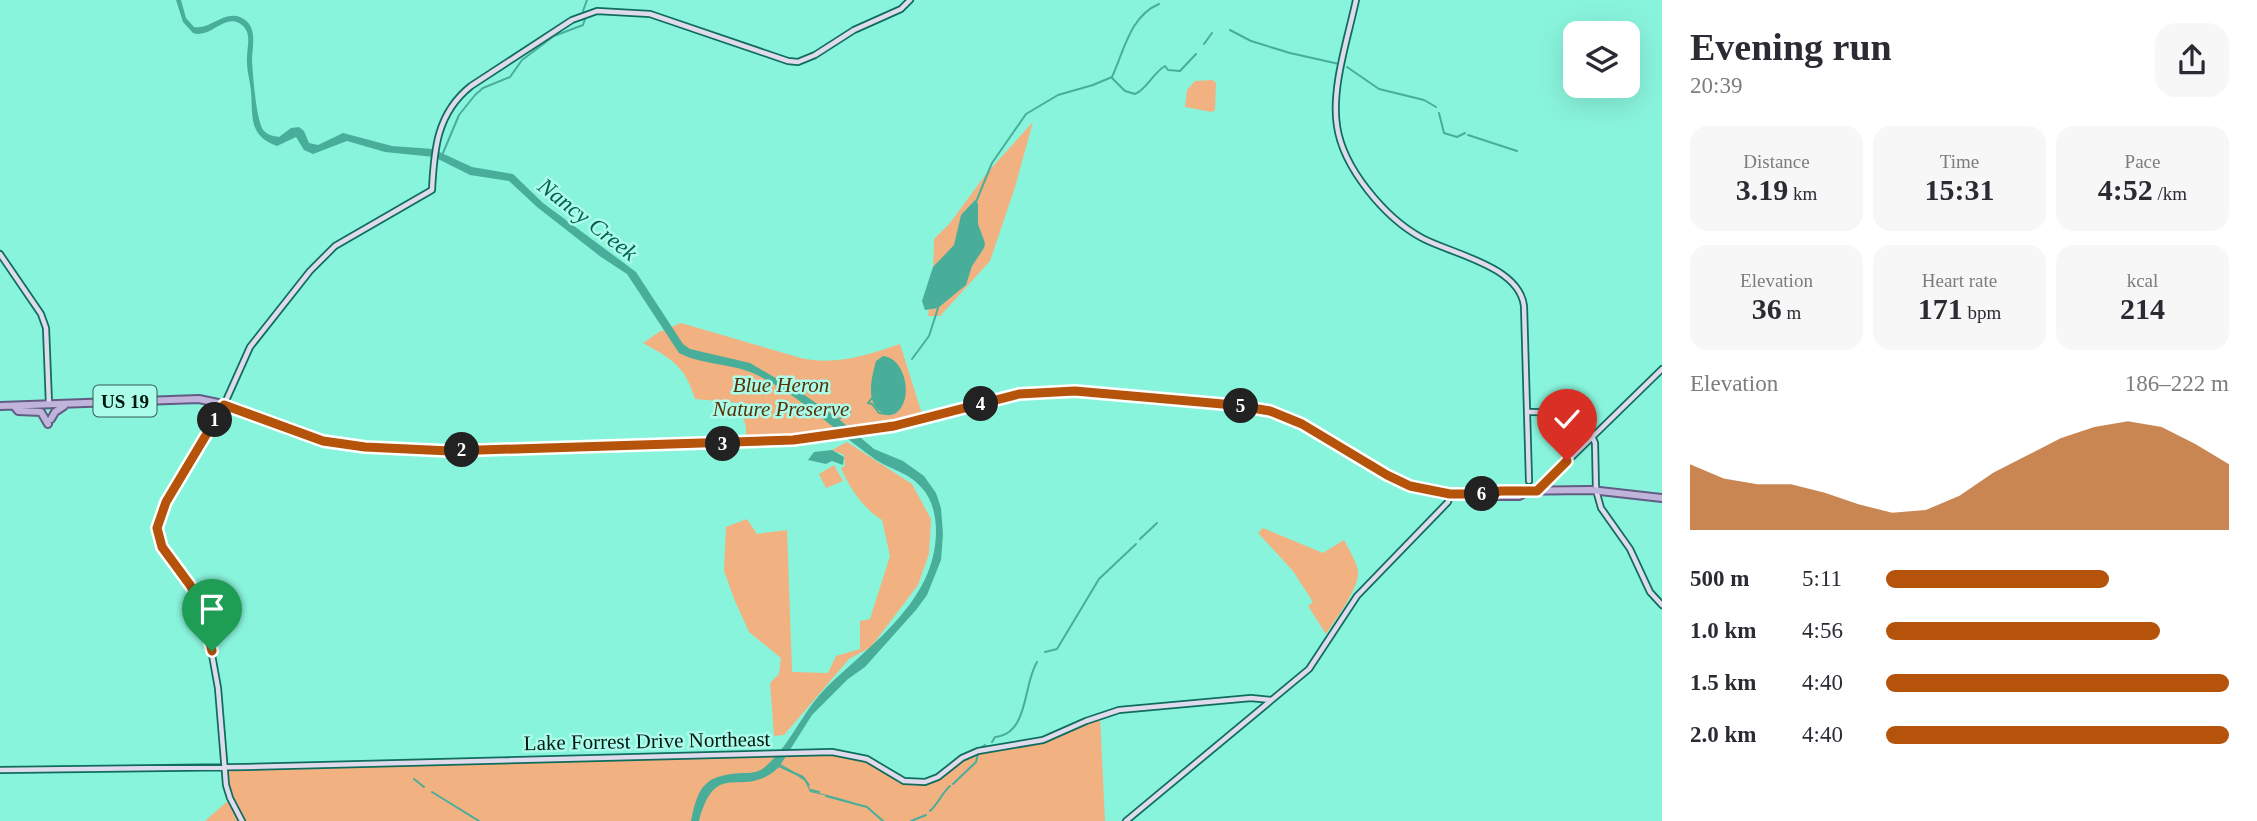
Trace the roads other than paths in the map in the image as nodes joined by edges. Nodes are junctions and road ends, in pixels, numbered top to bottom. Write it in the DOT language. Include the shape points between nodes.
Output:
graph roads {
  1 [pos="910,0"];
  2 [pos="1356,0"];
  3 [pos="0,254"];
  4 [pos="1662,369"];
  5 [pos="69,403"];
  6 [pos="49,404"];
  7 [pos="224,405"];
  8 [pos="0,406"];
  9 [pos="14,406"];
  10 [pos="1527,412"];
  11 [pos="1593,436"];
  12 [pos="1529,481"];
  13 [pos="1537,491"];
  14 [pos="1596,491"];
  15 [pos="1450,494"];
  16 [pos="1662,498"];
  17 [pos="1662,605"];
  18 [pos="1271,700"];
  19 [pos="224,767"];
  20 [pos="0,770"];
  21 [pos="243,821"];
  22 [pos="1126,821"];
  1 -- 7 [label="street" via="816,55 795,62 650,14 587,13 557,30 463,92 444,116 437,137 432,190 324,254 250,347"];
  2 -- 10 [label="street" via="1338,91 1337,127 1343,150 1372,194 1401,224 1432,243 1477,261 1517,287 1524,306"];
  3 -- 6 [label="street" via="46,328"];
  4 -- 11 [label="street"];
  5 -- 6 [label="main road, US 19"];
  5 -- 7 [label="main road, US 19" via="189,399"];
  5 -- 9 [label="main road" via="58,409 50,422 41,412 18,411"];
  6 -- 9 [label="main road, US 19"];
  7 -- 15 [label="main road, US 19" via="297,433 352,446 450,451 768,442 858,432 1003,398 1075,391 1270,411 1307,426 1400,482"];
  7 -- 19 [label="street" via="166,502 157,530 162,547 204,613 214,662"];
  8 -- 9 [label="main road, US 19"];
  10 -- 11 [label="street" via="1566,414"];
  10 -- 12 [label="street"];
  11 -- 13 [label="street"];
  11 -- 14 [label="street"];
  13 -- 14 [label="main road, US 19"];
  13 -- 15 [label="main road, US 19"];
  14 -- 16 [label="main road, US 19"];
  14 -- 17 [label="street" via="1603,513"];
  15 -- 18 [label="street" via="1448,502 1357,596 1309,669"];
  18 -- 19 [label="street, Lake Forrest Drive Northeast" via="1119,710 1043,740 978,751 925,782 904,780 846,753"];
  18 -- 22 [label="street"];
  19 -- 20 [label="street, Lake Forrest Drive Northeast"];
  19 -- 21 [label="street" via="228,792"];
}
